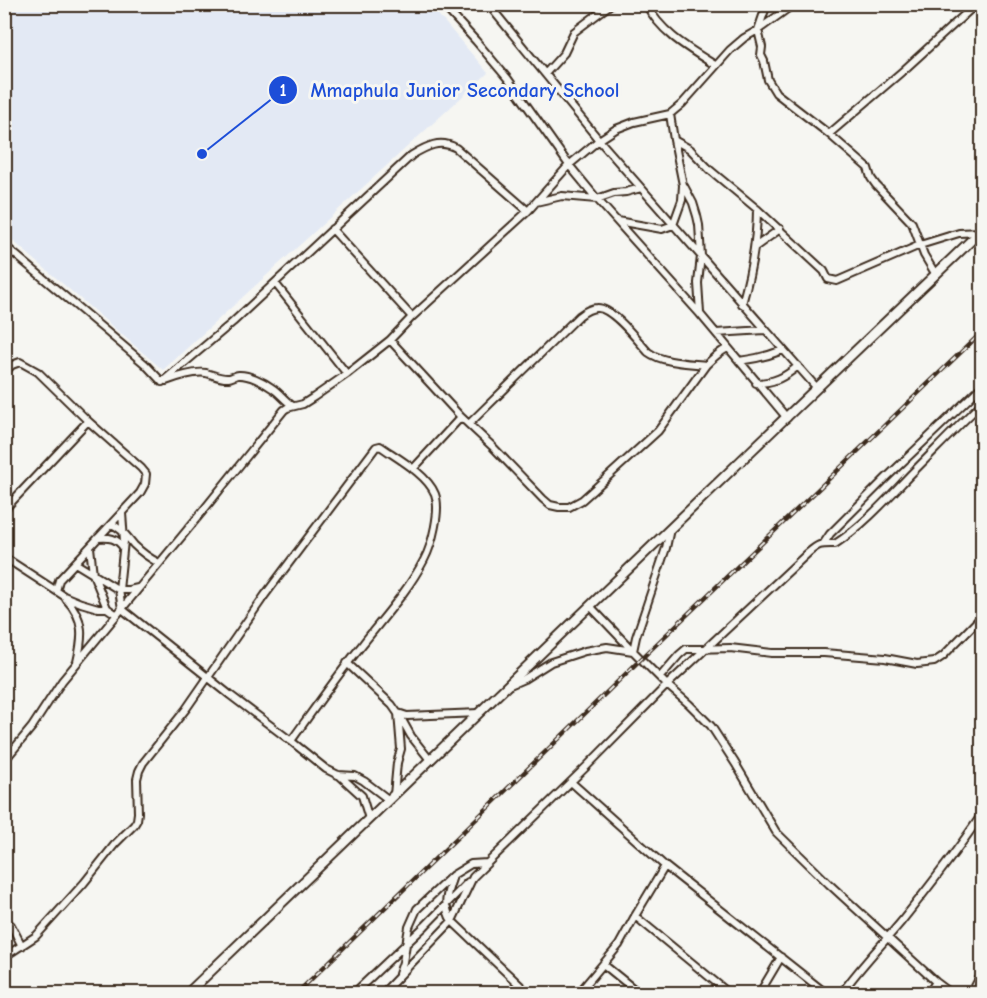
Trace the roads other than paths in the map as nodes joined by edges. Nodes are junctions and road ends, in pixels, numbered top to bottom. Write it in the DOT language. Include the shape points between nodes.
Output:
graph roads {
  1 [pos="488,4"];
  2 [pos="611,4"];
  3 [pos="646,4"];
  4 [pos="767,4"];
  5 [pos="794,4"];
  6 [pos="973,5"];
  7 [pos="446,6"];
  8 [pos="982,14"];
  9 [pos="758,30"];
  10 [pos="715,65"];
  11 [pos="545,74"];
  12 [pos="670,114"];
  13 [pos="829,134"];
  14 [pos="599,140"];
  15 [pos="674,140"];
  16 [pos="569,165"];
  17 [pos="683,185"];
  18 [pos="641,188"];
  19 [pos="597,199"];
  20 [pos="536,202"];
  21 [pos="757,209"];
  22 [pos="528,211"];
  23 [pos="617,221"];
  24 [pos="673,225"];
  25 [pos="332,229"];
  26 [pos="780,229"];
  27 [pos="982,231"];
  28 [pos="4,245"];
  29 [pos="920,245"];
  30 [pos="755,247"];
  31 [pos="700,256"];
  32 [pos="936,275"];
  33 [pos="275,283"];
  34 [pos="742,304"];
  35 [pos="700,314"];
  36 [pos="412,317"];
  37 [pos="765,330"];
  38 [pos="716,333"];
  39 [pos="390,340"];
  40 [pos="728,348"];
  41 [pos="783,350"];
  42 [pos="739,361"];
  43 [pos="706,365"];
  44 [pos="798,366"];
  45 [pos="4,373"];
  46 [pos="347,374"];
  47 [pos="162,382"];
  48 [pos="756,383"];
  49 [pos="982,386"];
  50 [pos="817,388"];
  51 [pos="982,403"];
  52 [pos="293,406"];
  53 [pos="461,417"];
  54 [pos="787,418"];
  55 [pos="88,421"];
  56 [pos="469,423"];
  57 [pos="413,469"];
  58 [pos="4,510"];
  59 [pos="122,513"];
  60 [pos="111,524"];
  61 [pos="670,529"];
  62 [pos="123,532"];
  63 [pos="98,538"];
  64 [pos="824,543"];
  65 [pos="90,546"];
  66 [pos="123,547"];
  67 [pos="4,557"];
  68 [pos="75,563"];
  69 [pos="159,563"];
  70 [pos="93,574"];
  71 [pos="138,588"];
  72 [pos="119,590"];
  73 [pos="56,591"];
  74 [pos="64,596"];
  75 [pos="591,606"];
  76 [pos="107,608"];
  77 [pos="122,609"];
  78 [pos="117,615"];
  79 [pos="982,616"];
  80 [pos="705,649"];
  81 [pos="633,651"];
  82 [pos="77,663"];
  83 [pos="348,663"];
  84 [pos="207,676"];
  85 [pos="660,677"];
  86 [pos="667,685"];
  87 [pos="508,686"];
  88 [pos="480,712"];
  89 [pos="398,713"];
  90 [pos="291,741"];
  91 [pos="430,760"];
  92 [pos="4,761"];
  93 [pos="338,775"];
  94 [pos="572,782"];
  95 [pos="392,797"];
  96 [pos="982,814"];
  97 [pos="369,819"];
  98 [pos="488,863"];
  99 [pos="665,866"];
  100 [pos="453,875"];
  101 [pos="473,877"];
  102 [pos="446,905"];
  103 [pos="635,916"];
  104 [pos="4,920"];
  105 [pos="452,921"];
  106 [pos="887,937"];
  107 [pos="407,944"];
  108 [pos="22,946"];
  109 [pos="4,957"];
  110 [pos="781,957"];
  111 [pos="603,964"];
  112 [pos="982,973"];
  113 [pos="397,978"];
  114 [pos="936,982"];
  115 [pos="187,993"];
  116 [pos="353,993"];
  117 [pos="382,993"];
  118 [pos="529,993"];
  119 [pos="578,993"];
  120 [pos="640,993"];
  121 [pos="730,993"];
  122 [pos="759,993"];
  123 [pos="827,993"];
  124 [pos="841,993"];
  125 [pos="927,993"];
  126 [pos="952,993"];
  127 [pos="971,993"];
  1 -- 11 [label="street"];
  2 -- 11 [label="street" via="574,32 564,53"];
  3 -- 10 [label="street" via="664,29"];
  4 -- 9 [label="street"];
  5 -- 9 [label="street"];
  6 -- 8 [label="street"];
  6 -- 13 [label="street"];
  7 -- 16 [label="street" via="508,80"];
  9 -- 10 [label="street"];
  9 -- 13 [label="street" via="768,80 776,93"];
  10 -- 12 [label="street"];
  11 -- 14 [label="street"];
  12 -- 14 [label="street" via="625,125"];
  12 -- 15 [label="street"];
  13 -- 29 [label="street" via="868,168 876,186 912,224"];
  14 -- 16 [label="street"];
  14 -- 18 [label="street"];
  15 -- 17 [label="street"];
  15 -- 21 [label="street"];
  16 -- 19 [label="street"];
  16 -- 20 [label="street"];
  17 -- 24 [label="street"];
  17 -- 31 [label="street" via="698,216"];
  18 -- 19 [label="street"];
  18 -- 24 [label="street"];
  19 -- 20 [label="street" via="562,196"];
  19 -- 23 [label="street"];
  20 -- 22 [label="street"];
  21 -- 26 [label="street"];
  21 -- 30 [label="street"];
  22 -- 25 [label="street" via="456,148 434,144 412,155"];
  22 -- 36 [label="street"];
  23 -- 24 [label="street" via="662,229"];
  23 -- 35 [label="street"];
  24 -- 31 [label="street"];
  25 -- 33 [label="street"];
  25 -- 36 [label="street"];
  26 -- 29 [label="street" via="828,279 837,281"];
  26 -- 30 [label="street"];
  27 -- 29 [label="street" via="959,233"];
  27 -- 32 [label="street"];
  28 -- 47 [label="street"];
  29 -- 32 [label="street"];
  30 -- 34 [label="street"];
  31 -- 34 [label="street"];
  31 -- 35 [label="street"];
  32 -- 50 [label="street"];
  33 -- 46 [label="street"];
  33 -- 47 [label="street"];
  34 -- 37 [label="street"];
  35 -- 38 [label="street"];
  36 -- 39 [label="street"];
  37 -- 38 [label="street"];
  37 -- 41 [label="street"];
  38 -- 40 [label="street"];
  39 -- 46 [label="street"];
  39 -- 53 [label="street"];
  40 -- 42 [label="street"];
  40 -- 43 [label="street"];
  41 -- 42 [label="street" via="768,357"];
  41 -- 44 [label="street"];
  42 -- 48 [label="street"];
  43 -- 56 [label="street" via="655,357 611,313 598,307 579,316"];
  43 -- 56 [label="street" via="658,431 582,500 568,507 550,505"];
  44 -- 48 [label="street" via="776,381"];
  44 -- 50 [label="street"];
  45 -- 55 [label="street" via="20,362 28,366"];
  46 -- 52 [label="street" via="315,397"];
  47 -- 52 [label="street" via="204,372 216,377 247,376 275,389"];
  48 -- 54 [label="street"];
  49 -- 64 [label="street"];
  50 -- 54 [label="street"];
  51 -- 64 [label="street" via="850,533 835,544"];
  52 -- 69 [label="street" via="279,414"];
  53 -- 56 [label="street"];
  53 -- 57 [label="street"];
  54 -- 61 [label="street"];
  55 -- 58 [label="street"];
  55 -- 59 [label="street" via="146,474 140,493"];
  57 -- 83 [label="street" via="436,496 436,516 425,559"];
  57 -- 84 [label="street" via="376,447"];
  59 -- 60 [label="street"];
  59 -- 62 [label="street"];
  60 -- 62 [label="street"];
  60 -- 63 [label="street"];
  61 -- 75 [label="street"];
  61 -- 81 [label="street"];
  62 -- 66 [label="street"];
  62 -- 69 [label="street" via="147,557"];
  63 -- 65 [label="street"];
  63 -- 66 [label="street" via="111,537"];
  64 -- 80 [label="street" via="808,553"];
  65 -- 68 [label="street"];
  65 -- 70 [label="street"];
  66 -- 72 [label="street"];
  67 -- 73 [label="street"];
  68 -- 70 [label="street"];
  68 -- 73 [label="street" via="59,580"];
  69 -- 71 [label="street"];
  70 -- 72 [label="street"];
  70 -- 76 [label="street"];
  71 -- 72 [label="street"];
  71 -- 77 [label="street"];
  72 -- 77 [label="street"];
  73 -- 74 [label="street"];
  74 -- 76 [label="street"];
  74 -- 82 [label="street" via="82,629"];
  75 -- 81 [label="street"];
  75 -- 87 [label="street"];
  76 -- 78 [label="street"];
  77 -- 78 [label="street"];
  77 -- 84 [label="street"];
  78 -- 82 [label="street"];
  79 -- 80 [label="street" via="934,662"];
  80 -- 85 [label="street" via="686,649"];
  80 -- 86 [label="street"];
  81 -- 85 [label="street"];
  81 -- 87 [label="street" via="607,647 585,651 551,662"];
  82 -- 92 [label="street"];
  83 -- 89 [label="street"];
  83 -- 90 [label="street"];
  84 -- 90 [label="street"];
  84 -- 108 [label="street" via="139,771 134,825 36,936"];
  85 -- 86 [label="street"];
  86 -- 94 [label="street"];
  86 -- 106 [label="street" via="711,726 776,832"];
  87 -- 88 [label="street"];
  88 -- 89 [label="street" via="407,716"];
  88 -- 91 [label="street"];
  89 -- 91 [label="street"];
  89 -- 95 [label="street" via="401,749"];
  90 -- 93 [label="street"];
  91 -- 95 [label="street"];
  93 -- 95 [label="street" via="355,776"];
  93 -- 97 [label="street" via="362,796"];
  94 -- 98 [label="street"];
  94 -- 99 [label="street"];
  95 -- 97 [label="street"];
  96 -- 106 [label="street"];
  97 -- 115 [label="street"];
  98 -- 100 [label="street" via="471,864"];
  98 -- 101 [label="street"];
  99 -- 103 [label="street"];
  99 -- 110 [label="street"];
  100 -- 102 [label="street"];
  100 -- 107 [label="street" via="417,909"];
  101 -- 102 [label="street"];
  101 -- 105 [label="street"];
  102 -- 105 [label="street"];
  102 -- 107 [label="street"];
  103 -- 111 [label="street"];
  103 -- 121 [label="street"];
  104 -- 108 [label="street"];
  105 -- 113 [label="street"];
  105 -- 118 [label="street"];
  106 -- 114 [label="street"];
  106 -- 124 [label="street"];
  107 -- 113 [label="street"];
  107 -- 116 [label="street"];
  108 -- 109 [label="street"];
  110 -- 122 [label="street"];
  110 -- 123 [label="street"];
  111 -- 119 [label="street"];
  111 -- 120 [label="street"];
  112 -- 127 [label="street"];
  113 -- 117 [label="street"];
  114 -- 125 [label="street"];
  114 -- 126 [label="street"];
}
